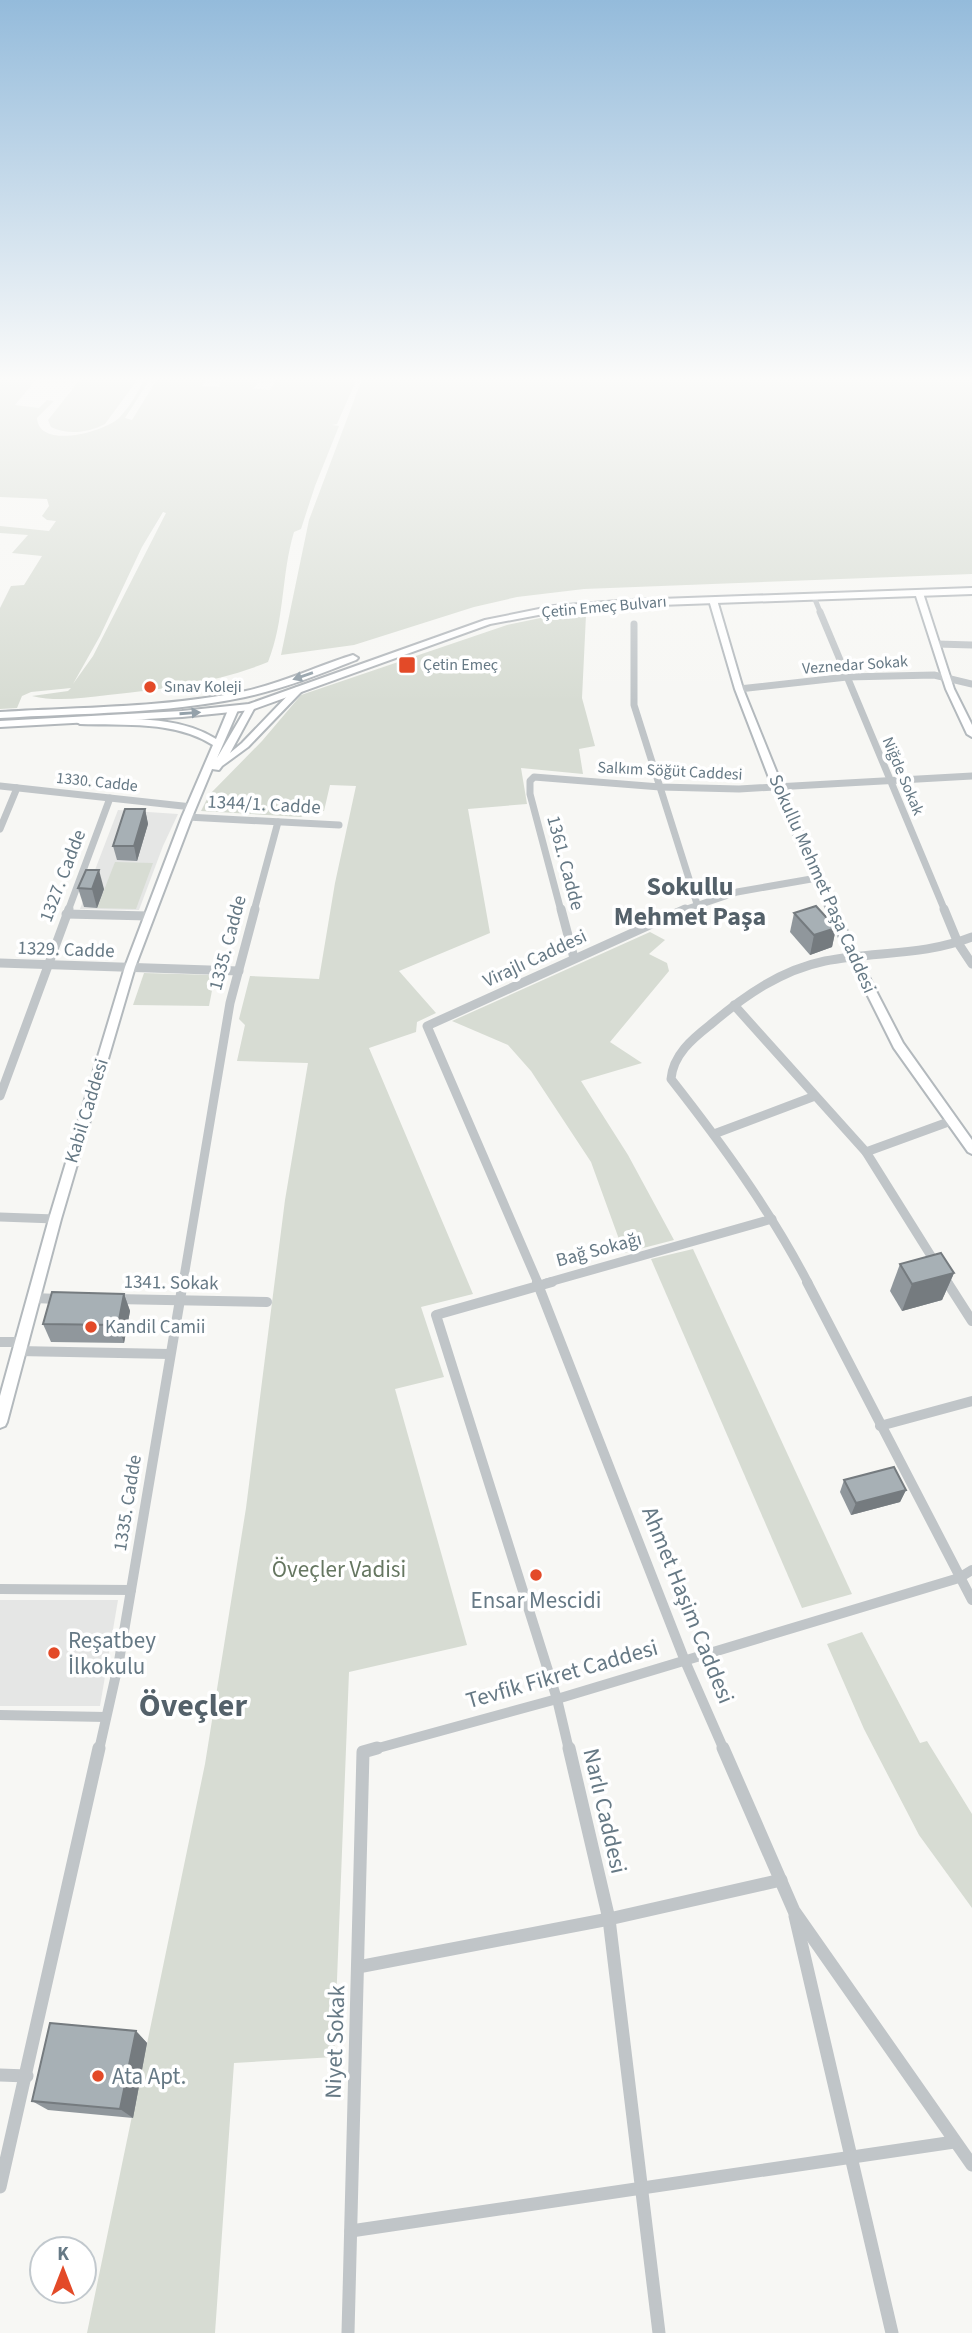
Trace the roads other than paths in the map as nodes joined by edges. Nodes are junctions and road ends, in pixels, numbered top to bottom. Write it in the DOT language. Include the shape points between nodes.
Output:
graph roads {
  1 [pos="972,583"];
  2 [pos="972,591"];
  3 [pos="919,593"];
  4 [pos="712,597"];
  5 [pos="814,597"];
  6 [pos="634,624"];
  7 [pos="937,644"];
  8 [pos="972,645"];
  9 [pos="945,676"];
  10 [pos="847,677"];
  11 [pos="972,684"];
  12 [pos="739,689"];
  13 [pos="298,690"];
  14 [pos="248,694"];
  15 [pos="229,697"];
  16 [pos="251,707"];
  17 [pos="233,710"];
  18 [pos="0,715"];
  19 [pos="69,720"];
  20 [pos="0,724"];
  21 [pos="972,734"];
  22 [pos="218,744"];
  23 [pos="216,767"];
  24 [pos="972,776"];
  25 [pos="534,777"];
  26 [pos="889,780"];
  27 [pos="0,786"];
  28 [pos="660,787"];
  29 [pos="17,788"];
  30 [pos="778,788"];
  31 [pos="110,798"];
  32 [pos="189,812"];
  33 [pos="278,822"];
  34 [pos="339,825"];
  35 [pos="0,829"];
  36 [pos="817,878"];
  37 [pos="697,904"];
  38 [pos="66,914"];
  39 [pos="148,916"];
  40 [pos="972,937"];
  41 [pos="958,943"];
  42 [pos="574,958"];
  43 [pos="854,958"];
  44 [pos="0,963"];
  45 [pos="972,964"];
  46 [pos="47,965"];
  47 [pos="130,967"];
  48 [pos="239,971"];
  49 [pos="734,1005"];
  50 [pos="427,1026"];
  51 [pos="0,1096"];
  52 [pos="815,1096"];
  53 [pos="951,1121"];
  54 [pos="714,1134"];
  55 [pos="970,1143"];
  56 [pos="866,1152"];
  57 [pos="0,1217"];
  58 [pos="55,1219"];
  59 [pos="772,1219"];
  60 [pos="538,1284"];
  61 [pos="33,1298"];
  62 [pos="73,1299"];
  63 [pos="100,1299"];
  64 [pos="180,1300"];
  65 [pos="267,1302"];
  66 [pos="436,1315"];
  67 [pos="972,1321"];
  68 [pos="0,1342"];
  69 [pos="20,1347"];
  70 [pos="170,1353"];
  71 [pos="972,1401"];
  72 [pos="1,1416"];
  73 [pos="880,1426"];
  74 [pos="972,1570"];
  75 [pos="959,1578"];
  76 [pos="0,1589"];
  77 [pos="131,1590"];
  78 [pos="972,1600"];
  79 [pos="685,1661"];
  80 [pos="557,1699"];
  81 [pos="0,1716"];
  82 [pos="106,1717"];
  83 [pos="363,1752"];
  84 [pos="781,1880"];
  85 [pos="794,1911"];
  86 [pos="608,1919"];
  87 [pos="358,1967"];
  88 [pos="0,2075"];
  89 [pos="27,2076"];
  90 [pos="954,2142"];
  91 [pos="850,2156"];
  92 [pos="972,2165"];
  93 [pos="0,2187"];
  94 [pos="640,2189"];
  95 [pos="351,2231"];
  96 [pos="348,2333"];
  97 [pos="659,2333"];
  98 [pos="892,2333"];
  1 -- 4 [label="main road, Çetin Emeç Bulvarı"];
  2 -- 3 [label="main road, Çetin Emeç Bulvarı"];
  3 -- 5 [label="main road, Çetin Emeç Bulvarı"];
  3 -- 7 [label="main road"];
  4 -- 5 [label="main road, Çetin Emeç Bulvarı"];
  4 -- 12 [label="main road, Sokullu Mehmet Paşa Caddesi"];
  4 -- 13 [label="main road, Çetin Emeç Bulvarı" via="523,614 440,638"];
  4 -- 14 [label="main road, Çetin Emeç Bulvarı, one-way" via="576,599 513,608"];
  5 -- 10 [label="street, Niğde Sokak"];
  6 -- 28 [label="street" via="634,705"];
  7 -- 8 [label="street"];
  7 -- 9 [label="main road"];
  9 -- 10 [label="street, Veznedar Sokak"];
  9 -- 11 [label="street, Veznedar Sokak"];
  9 -- 21 [label="main road"];
  10 -- 12 [label="street, Veznedar Sokak"];
  10 -- 26 [label="street, Niğde Sokak"];
  12 -- 30 [label="main road, Sokullu Mehmet Paşa Caddesi"];
  13 -- 16 [label="main road, Çetin Emeç Bulvarı"];
  13 -- 23 [label="main road" via="245,745"];
  14 -- 15 [label="main road, Çetin Emeç Bulvarı"];
  14 -- 16 [label="main road"];
  15 -- 17 [label="main road"];
  15 -- 18 [label="main road, Çetin Emeç Bulvarı"];
  16 -- 17 [label="main road, Çetin Emeç Bulvarı"];
  16 -- 23 [label="main road, Kabil Caddesi"];
  19 -- 17 [label="main road, Çetin Emeç Bulvarı, one-way"];
  17 -- 22 [label="main road, Kabil Caddesi"];
  19 -- 20 [label="main road, Çetin Emeç Bulvarı"];
  19 -- 22 [label="main road" via="188,729"];
  22 -- 32 [label="main road, Kabil Caddesi"];
  23 -- 32 [label="main road, Kabil Caddesi"];
  24 -- 26 [label="street, Salkım Söğüt Caddesi"];
  25 -- 28 [label="street, Salkım Söğüt Caddesi"];
  25 -- 42 [label="street, 1361. Cadde" via="530,794"];
  26 -- 30 [label="street, Salkım Söğüt Caddesi"];
  26 -- 41 [label="street, Niğde Sokak"];
  27 -- 29 [label="street, 1330. Cadde"];
  28 -- 30 [label="street, Salkım Söğüt Caddesi"];
  28 -- 37 [label="street"];
  29 -- 31 [label="street, 1330. Cadde"];
  29 -- 35 [label="street"];
  30 -- 36 [label="main road, Sokullu Mehmet Paşa Caddesi"];
  31 -- 32 [label="street, 1330. Cadde"];
  31 -- 38 [label="street, 1327. Cadde"];
  32 -- 33 [label="street, 1344/1. Cadde"];
  32 -- 39 [label="main road, Kabil Caddesi"];
  33 -- 34 [label="street, 1344/1. Cadde"];
  33 -- 48 [label="street, 1335. Cadde"];
  36 -- 37 [label="street, Virajlı Caddesi"];
  36 -- 43 [label="main road, Sokullu Mehmet Paşa Caddesi"];
  37 -- 42 [label="street, Virajlı Caddesi"];
  38 -- 39 [label="street"];
  38 -- 46 [label="street, 1327. Cadde"];
  39 -- 47 [label="main road, Kabil Caddesi"];
  40 -- 41 [label="street"];
  41 -- 43 [label="street"];
  41 -- 45 [label="street, Niğde Sokak"];
  42 -- 50 [label="street, Virajlı Caddesi"];
  43 -- 49 [label="street" via="779,975"];
  43 -- 53 [label="main road, Sokullu Mehmet Paşa Caddesi" via="889,1031"];
  44 -- 46 [label="street, 1329. Cadde"];
  46 -- 47 [label="street, 1329. Cadde"];
  46 -- 51 [label="street, 1327. Cadde"];
  47 -- 48 [label="street, 1329. Cadde"];
  47 -- 58 [label="main road, Kabil Caddesi"];
  48 -- 64 [label="street, 1335. Cadde"];
  49 -- 52 [label="street"];
  49 -- 54 [label="street" via="699,1034 671,1072 671,1079"];
  50 -- 60 [label="street, Ahmet Haşim Caddesi"];
  52 -- 54 [label="street"];
  52 -- 56 [label="street"];
  53 -- 55 [label="main road, Sokullu Mehmet Paşa Caddesi"];
  53 -- 56 [label="street"];
  54 -- 59 [label="street"];
  56 -- 67 [label="street"];
  57 -- 58 [label="street"];
  58 -- 61 [label="main road, Kabil Caddesi"];
  59 -- 60 [label="street, Bağ Sokağı"];
  59 -- 73 [label="street"];
  60 -- 66 [label="street, Bağ Sokağı"];
  60 -- 79 [label="street, Ahmet Haşim Caddesi"];
  61 -- 62 [label="street"];
  61 -- 69 [label="main road, Kabil Caddesi"];
  63 -- 64 [label="street, 1341. Sokak"];
  64 -- 65 [label="street, 1341. Sokak"];
  64 -- 70 [label="street, 1335. Cadde"];
  66 -- 80 [label="street, Narlı Caddesi"];
  68 -- 69 [label="street"];
  69 -- 70 [label="street"];
  69 -- 72 [label="main road, Kabil Caddesi"];
  70 -- 77 [label="street, 1335. Cadde"];
  71 -- 73 [label="street"];
  73 -- 75 [label="street"];
  74 -- 75 [label="street, Tevfik Fikret Caddesi"];
  75 -- 78 [label="street"];
  75 -- 79 [label="street, Tevfik Fikret Caddesi"];
  76 -- 77 [label="street"];
  77 -- 82 [label="street, 1335. Cadde"];
  79 -- 80 [label="street, Tevfik Fikret Caddesi"];
  79 -- 84 [label="street, Ahmet Haşim Caddesi"];
  80 -- 83 [label="street, Tevfik Fikret Caddesi"];
  80 -- 86 [label="street, Narlı Caddesi"];
  81 -- 82 [label="street"];
  82 -- 89 [label="street, 1335. Cadde"];
  83 -- 87 [label="street, Niyet Sokak"];
  84 -- 85 [label="street, Ahmet Haşim Caddesi"];
  84 -- 86 [label="street"];
  85 -- 90 [label="street, Ahmet Haşim Caddesi"];
  85 -- 91 [label="street"];
  86 -- 87 [label="street"];
  86 -- 94 [label="street, Narlı Caddesi"];
  87 -- 95 [label="street, Niyet Sokak"];
  88 -- 89 [label="street"];
  89 -- 93 [label="street, 1335. Cadde"];
  90 -- 91 [label="street"];
  90 -- 92 [label="street, Ahmet Haşim Caddesi"];
  91 -- 94 [label="street"];
  91 -- 98 [label="street"];
  94 -- 95 [label="street"];
  94 -- 97 [label="street, Narlı Caddesi"];
  95 -- 96 [label="street, Niyet Sokak"];
}
